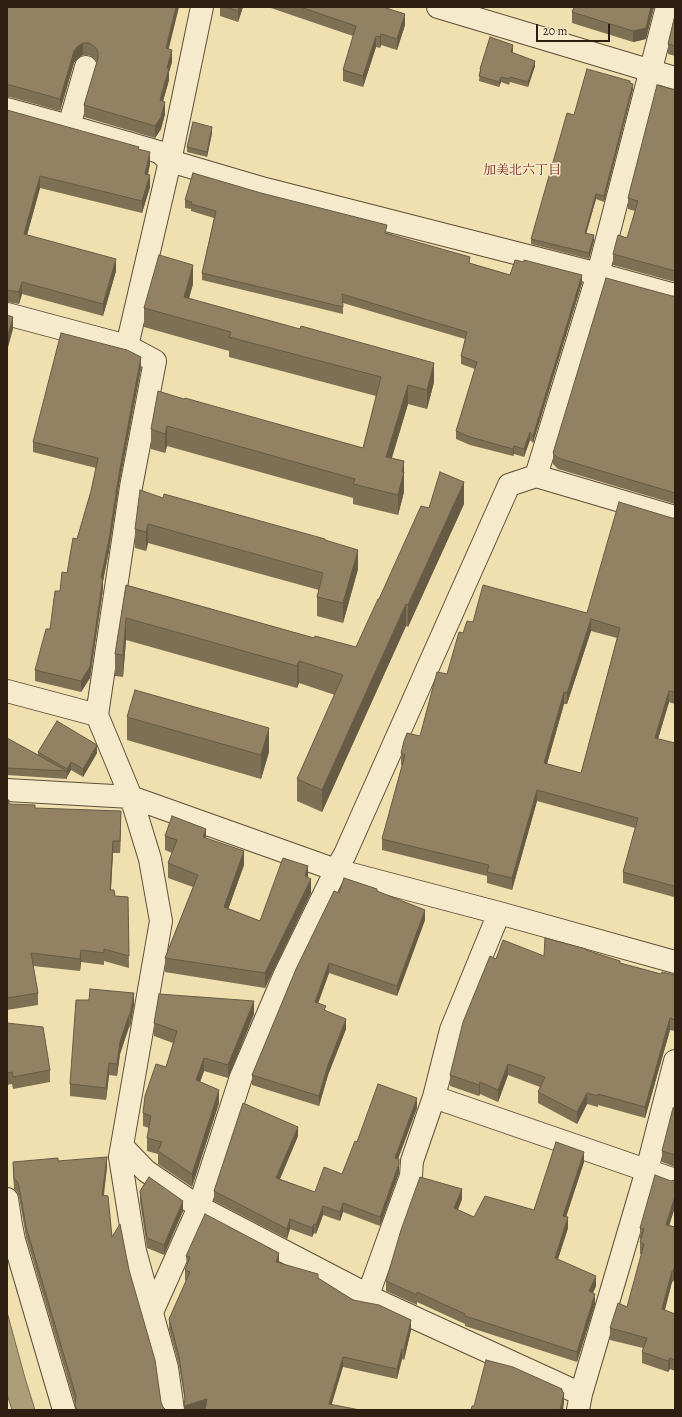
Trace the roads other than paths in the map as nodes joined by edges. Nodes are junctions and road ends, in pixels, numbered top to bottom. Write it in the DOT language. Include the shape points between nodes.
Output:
graph roads {
  1 [pos="202,7"];
  2 [pos="438,7"];
  3 [pos="667,7"];
  4 [pos="86,67"];
  5 [pos="650,71"];
  6 [pos="675,78"];
  7 [pos="7,109"];
  8 [pos="69,126"];
  9 [pos="170,161"];
  10 [pos="598,274"];
  11 [pos="675,296"];
  12 [pos="7,314"];
  13 [pos="127,346"];
  14 [pos="536,476"];
  15 [pos="675,517"];
  16 [pos="7,691"];
  17 [pos="98,715"];
  18 [pos="7,790"];
  19 [pos="131,797"];
  20 [pos="336,870"];
  21 [pos="499,913"];
  22 [pos="675,962"];
  23 [pos="675,1061"];
  24 [pos="434,1097"];
  25 [pos="122,1146"];
  26 [pos="646,1170"];
  27 [pos="675,1180"];
  28 [pos="7,1199"];
  29 [pos="199,1207"];
  30 [pos="368,1295"];
  31 [pos="152,1312"];
  32 [pos="579,1402"];
  33 [pos="64,1410"];
  34 [pos="173,1410"];
  1 -- 9 [label="street"];
  2 -- 5 [label="street"];
  3 -- 5 [label="street"];
  4 -- 8 [label="street"];
  5 -- 6 [label="street"];
  5 -- 10 [label="street"];
  7 -- 8 [label="street"];
  8 -- 9 [label="street" via="160,152"];
  9 -- 10 [label="street" via="265,189"];
  9 -- 13 [label="street"];
  10 -- 11 [label="street"];
  10 -- 14 [label="street"];
  12 -- 13 [label="street"];
  13 -- 17 [label="street" via="155,361 131,487"];
  14 -- 15 [label="street"];
  14 -- 20 [label="street" via="509,485"];
  16 -- 17 [label="street"];
  17 -- 19 [label="street"];
  18 -- 19 [label="street"];
  19 -- 20 [label="street"];
  19 -- 25 [label="street" via="150,859 161,920"];
  20 -- 21 [label="street"];
  20 -- 29 [label="street" via="285,974 241,1077"];
  21 -- 22 [label="street"];
  21 -- 24 [label="street" via="451,1030"];
  23 -- 26 [label="street"];
  24 -- 26 [label="street"];
  24 -- 30 [label="street" via="412,1161 411,1176"];
  25 -- 29 [label="street" via="146,1171"];
  25 -- 31 [label="street" via="120,1156 135,1251"];
  26 -- 27 [label="street"];
  26 -- 32 [label="street"];
  28 -- 33 [label="street" via="14,1240"];
  29 -- 30 [label="street"];
  29 -- 31 [label="street"];
  30 -- 32 [label="street"];
  31 -- 34 [label="street" via="167,1368"];
}
